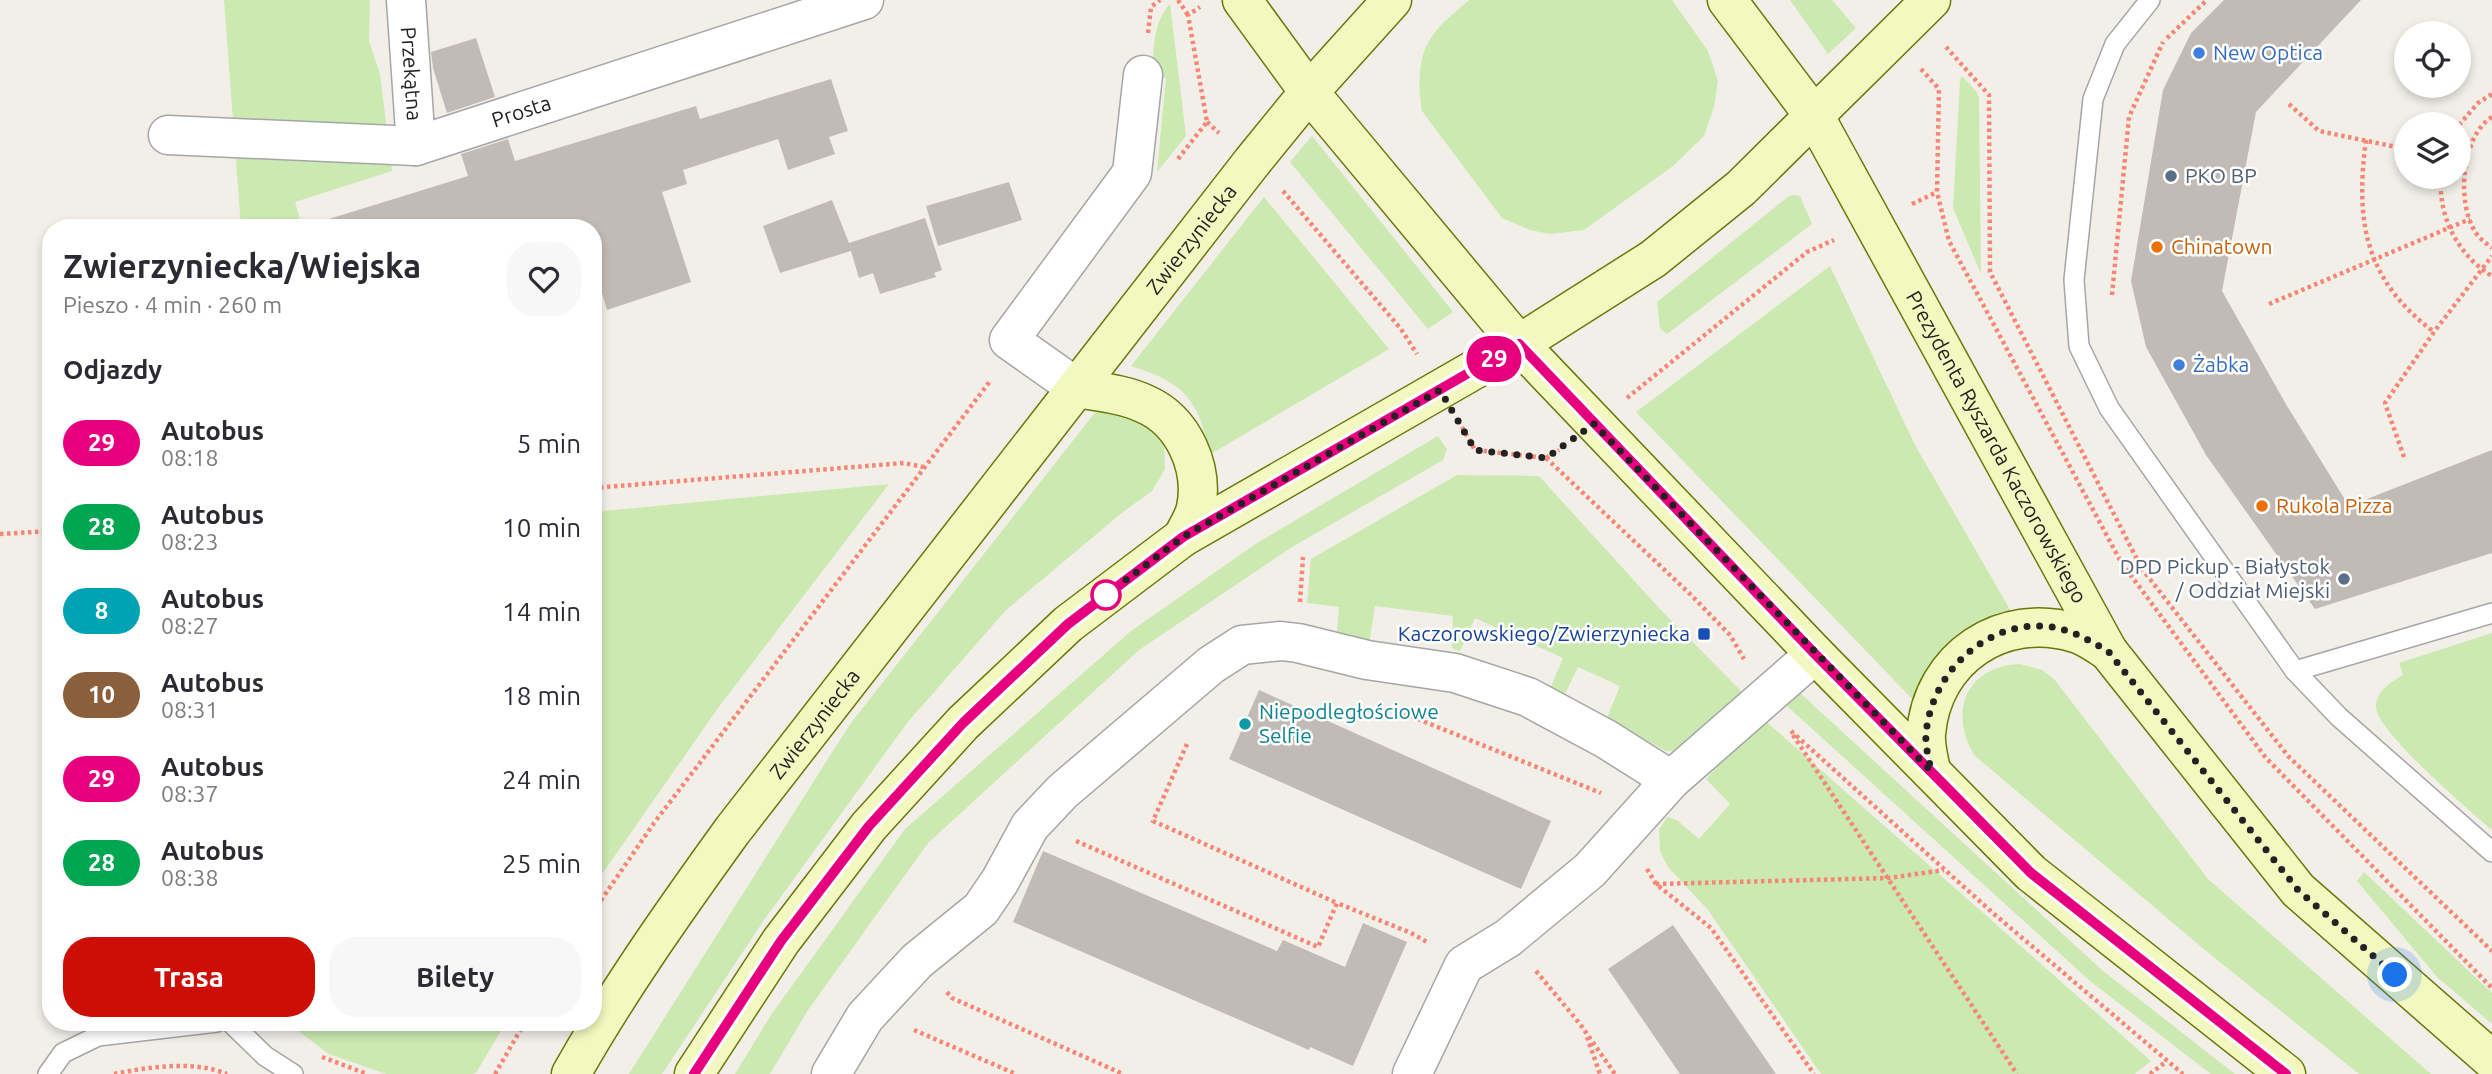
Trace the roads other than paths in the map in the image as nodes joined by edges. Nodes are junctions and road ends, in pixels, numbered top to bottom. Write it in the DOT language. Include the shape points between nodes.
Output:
graph roads {
  1 [pos="406,0"];
  2 [pos="864,0"];
  3 [pos="1242,0"];
  4 [pos="1392,0"];
  5 [pos="1727,0"];
  6 [pos="1931,0"];
  7 [pos="2150,0"];
  8 [pos="1143,75"];
  9 [pos="1309,92"];
  10 [pos="1815,117"];
  11 [pos="168,135"];
  12 [pos="416,146"];
  13 [pos="1519,344"];
  14 [pos="1077,388"];
  15 [pos="1183,537"];
  16 [pos="2492,613"];
  17 [pos="2108,651"];
  18 [pos="1815,654"];
  19 [pos="2295,671"];
  20 [pos="1931,771"];
  21 [pos="1671,780"];
  22 [pos="2492,852"];
  23 [pos="602,1019"];
  24 [pos="140,1031"];
  25 [pos="239,1031"];
  26 [pos="595,1031"];
  27 [pos="2492,1060"];
  28 [pos="48,1074"];
  29 [pos="293,1074"];
  30 [pos="571,1074"];
  31 [pos="694,1074"];
  32 [pos="831,1074"];
  33 [pos="1412,1074"];
  34 [pos="2286,1074"];
  1 -- 12 [label="street, Przekątna"];
  2 -- 12 [label="street, Prosta"];
  3 -- 9 [label="main road"];
  4 -- 9 [label="main road, Zwierzyniecka"];
  5 -- 10 [label="main road, Prezydenta Ryszarda Kaczorowskiego"];
  6 -- 10 [label="main road"];
  7 -- 19 [label="lane" via="2115,44 2093,99 2074,280 2080,346 2109,408"];
  8 -- 14 [label="street" via="1132,173 1009,340"];
  9 -- 13 [label="main road"];
  9 -- 14 [label="main road, Zwierzyniecka"];
  10 -- 13 [label="main road" via="1741,188 1653,259"];
  10 -- 17 [label="main road, Prezydenta Ryszarda Kaczorowskiego"];
  11 -- 12 [label="street, Prosta"];
  13 -- 15 [label="main road"];
  13 -- 18 [label="main road"];
  14 -- 15 [label="main road" via="1147,404 1184,439 1198,478 1196,509"];
  14 -- 23 [label="main road, Zwierzyniecka" via="732,831"];
  15 -- 31 [label="main road" via="1068,624 963,723 869,826 781,941"];
  16 -- 19 [label="lane"];
  17 -- 20 [label="main road" via="2077,633 2043,626 2007,630 1975,645 1949,670 1932,701 1926,736"];
  17 -- 27 [label="main road, Prezydenta Ryszarda Kaczorowskiego" via="2298,890"];
  18 -- 20 [label="main road"];
  18 -- 21 [label="street"];
  19 -- 22 [label="lane" via="2339,717"];
  20 -- 34 [label="main road" via="2031,873"];
  21 -- 32 [label="street" via="1528,697 1455,673 1367,660 1298,643 1242,645 1211,665 1054,800 1030,826 981,909 917,961 865,1017"];
  21 -- 33 [label="street" via="1590,870 1508,938 1464,965"];
  24 -- 28 [label="lane" via="98,1036 63,1053"];
  25 -- 29 [label="lane"];
  26 -- 30 [label="main road, Zwierzyniecka"];
}
